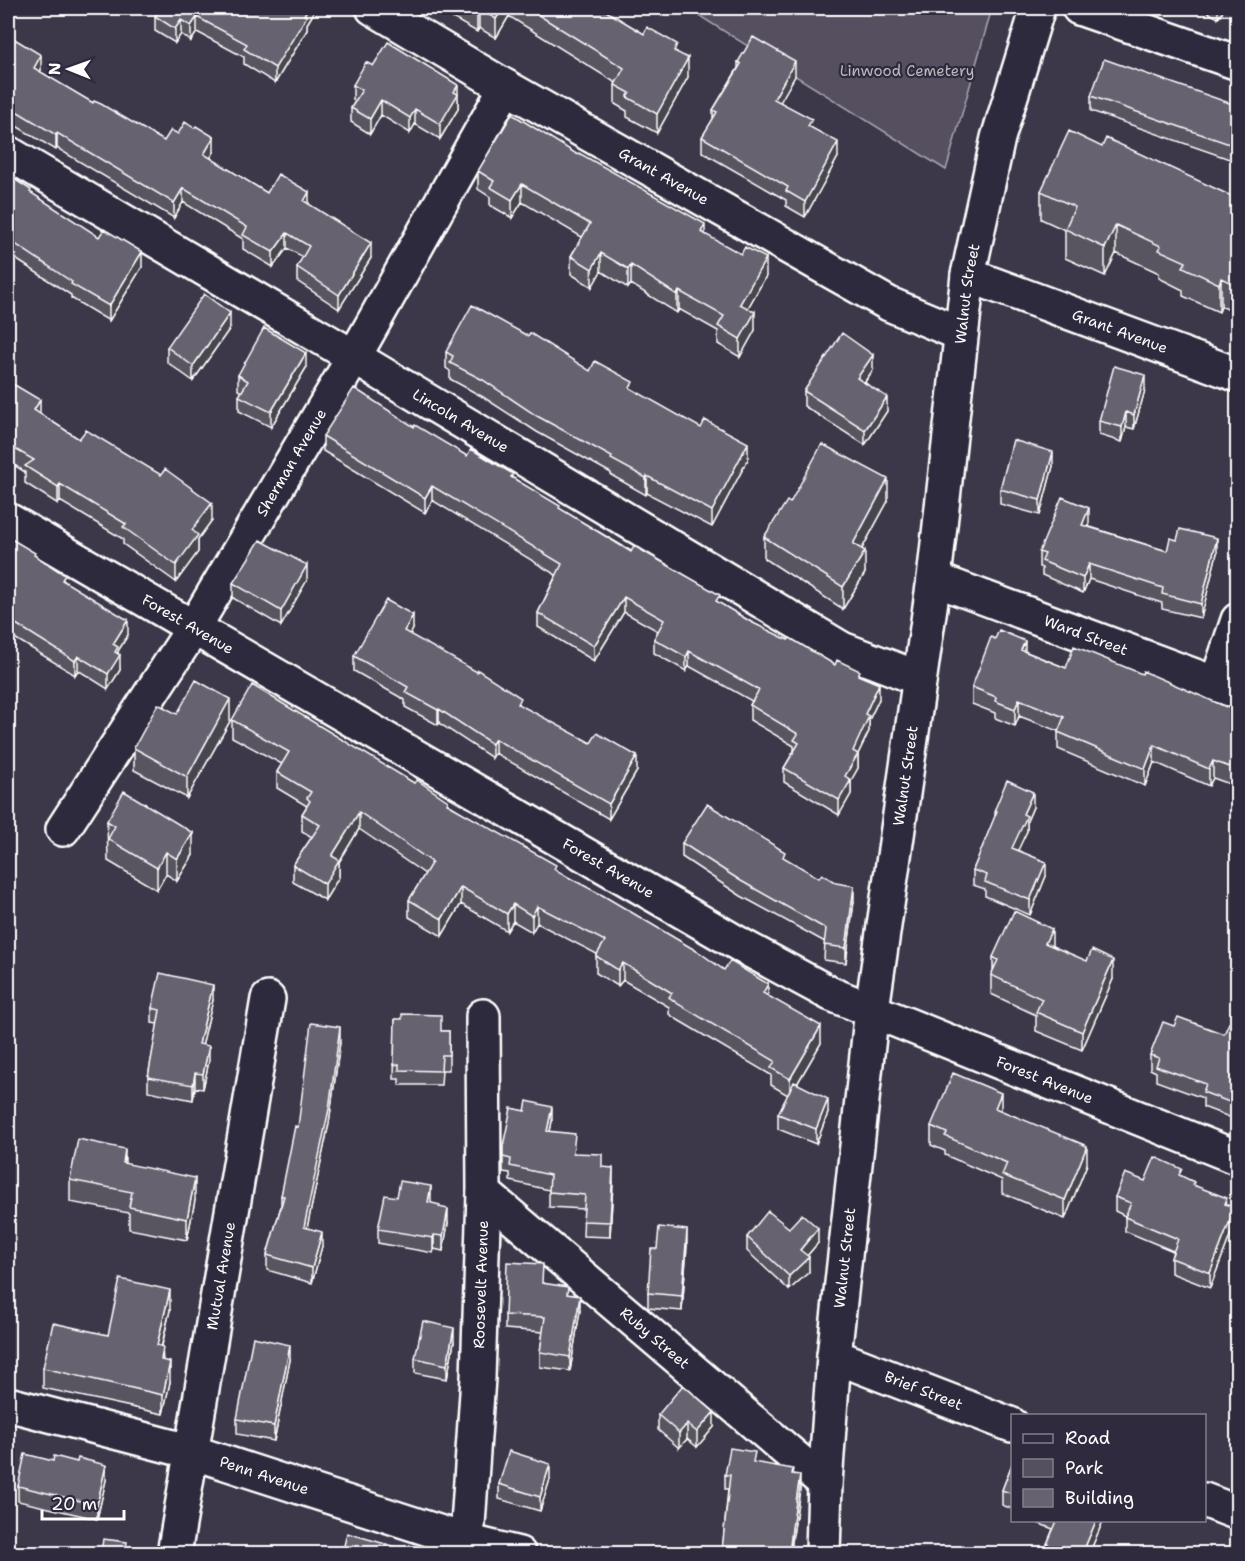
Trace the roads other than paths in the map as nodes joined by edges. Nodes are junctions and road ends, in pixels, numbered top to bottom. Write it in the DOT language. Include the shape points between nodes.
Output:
graph roads {
  1 [pos="374,8"];
  2 [pos="1038,8"];
  3 [pos="1079,8"];
  4 [pos="1238,63"];
  5 [pos="506,87"];
  6 [pos="8,153"];
  7 [pos="968,274"];
  8 [pos="961,334"];
  9 [pos="354,357"];
  10 [pos="1238,375"];
  11 [pos="8,520"];
  12 [pos="934,579"];
  13 [pos="1238,620"];
  14 [pos="194,627"];
  15 [pos="918,678"];
  16 [pos="1227,688"];
  17 [pos="63,830"];
  18 [pos="268,999"];
  19 [pos="872,1009"];
  20 [pos="483,1016"];
  21 [pos="1238,1158"];
  22 [pos="484,1193"];
  23 [pos="834,1356"];
  24 [pos="8,1404"];
  25 [pos="1011,1425"];
  26 [pos="192,1452"];
  27 [pos="825,1483"];
  28 [pos="1206,1501"];
  29 [pos="1238,1513"];
  30 [pos="466,1547"];
  31 [pos="174,1554"];
  32 [pos="519,1554"];
  33 [pos="823,1554"];
  1 -- 5 [label="street, Grant Avenue"];
  2 -- 7 [label="street, Walnut Street" via="998,138"];
  3 -- 4 [label="street"];
  5 -- 8 [label="street, Grant Avenue" via="889,304"];
  5 -- 9 [label="street, Sherman Avenue"];
  6 -- 9 [label="street, Lincoln Avenue"];
  7 -- 8 [label="street, Walnut Street"];
  7 -- 10 [label="street, Grant Avenue"];
  8 -- 12 [label="street, Walnut Street"];
  9 -- 14 [label="street, Sherman Avenue"];
  9 -- 15 [label="street, Lincoln Avenue" via="842,649"];
  11 -- 14 [label="street, Forest Avenue"];
  12 -- 15 [label="street, Walnut Street"];
  12 -- 16 [label="street, Ward Street"];
  13 -- 16 [label="street"];
  14 -- 17 [label="street, Sherman Avenue"];
  14 -- 19 [label="street, Forest Avenue" via="744,947 831,994"];
  15 -- 19 [label="street, Walnut Street"];
  18 -- 26 [label="street, Mutual Avenue"];
  19 -- 21 [label="street, Forest Avenue"];
  19 -- 23 [label="street, Walnut Street"];
  20 -- 22 [label="street, Roosevelt Avenue"];
  22 -- 27 [label="street, Ruby Street"];
  22 -- 30 [label="street, Roosevelt Avenue" via="478,1378"];
  23 -- 25 [label="street, Brief Street"];
  23 -- 27 [label="street, Walnut Street"];
  24 -- 26 [label="street, Penn Avenue"];
  26 -- 30 [label="street, Penn Avenue"];
  26 -- 31 [label="street, Mutual Avenue"];
  27 -- 33 [label="street, Walnut Street"];
  28 -- 29 [label="street"];
  30 -- 32 [label="street, Penn Avenue"];
}
